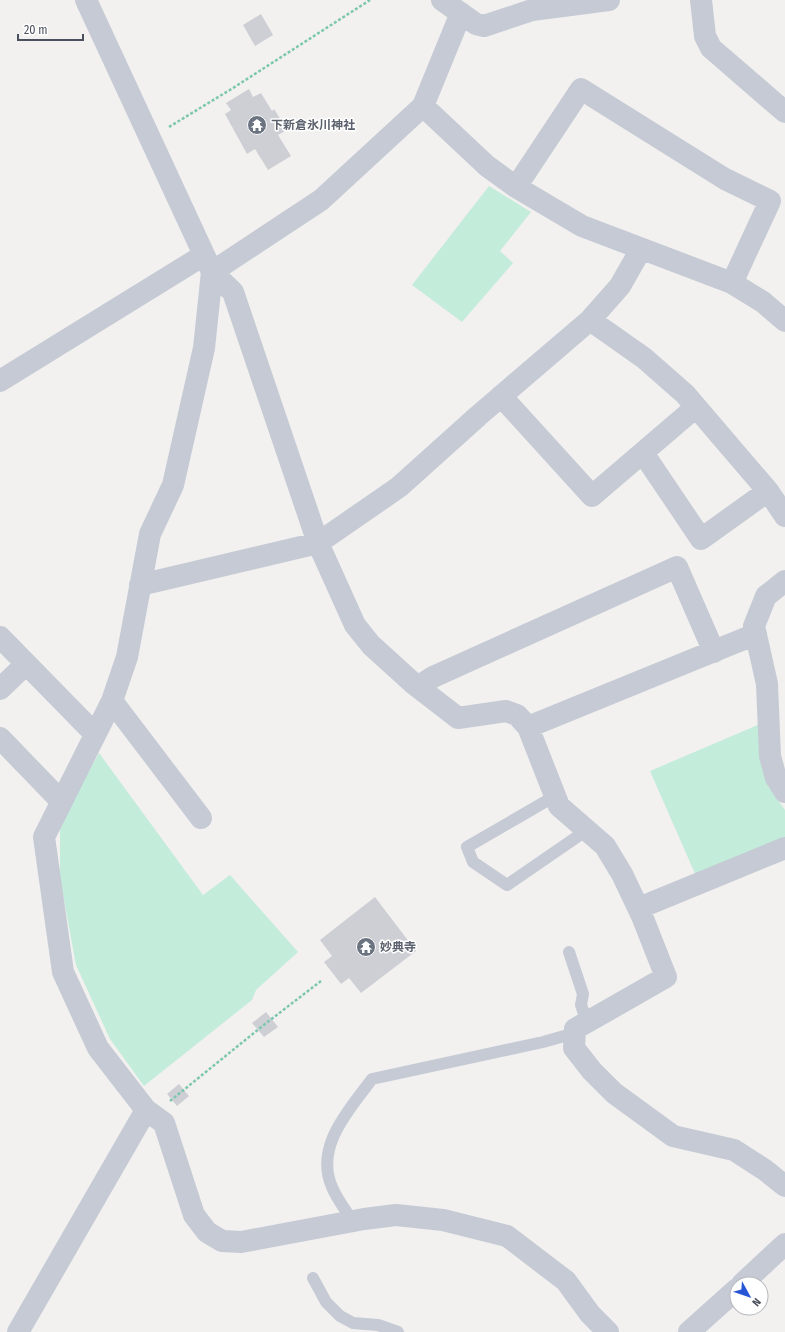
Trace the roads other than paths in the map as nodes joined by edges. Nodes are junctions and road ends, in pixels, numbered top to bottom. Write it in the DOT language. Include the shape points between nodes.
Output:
graph roads {
  1 [pos="86,0"];
  2 [pos="442,0"];
  3 [pos="609,0"];
  4 [pos="702,0"];
  5 [pos="461,13"];
  6 [pos="423,106"];
  7 [pos="785,112"];
  8 [pos="516,187"];
  9 [pos="642,248"];
  10 [pos="208,264"];
  11 [pos="732,283"];
  12 [pos="590,320"];
  13 [pos="785,321"];
  14 [pos="0,381"];
  15 [pos="501,396"];
  16 [pos="696,407"];
  17 [pos="643,453"];
  18 [pos="768,491"];
  19 [pos="785,516"];
  20 [pos="318,543"];
  21 [pos="785,582"];
  22 [pos="140,585"];
  23 [pos="756,634"];
  24 [pos="0,637"];
  25 [pos="714,652"];
  26 [pos="26,664"];
  27 [pos="418,687"];
  28 [pos="0,689"];
  29 [pos="112,701"];
  30 [pos="528,727"];
  31 [pos="95,734"];
  32 [pos="0,738"];
  33 [pos="785,792"];
  34 [pos="555,796"];
  35 [pos="62,801"];
  36 [pos="200,818"];
  37 [pos="587,830"];
  38 [pos="785,848"];
  39 [pos="639,908"];
  40 [pos="570,952"];
  41 [pos="580,1027"];
  42 [pos="156,1108"];
  43 [pos="785,1186"];
  44 [pos="353,1221"];
  45 [pos="785,1244"];
  46 [pos="751,1276"];
  47 [pos="313,1278"];
  48 [pos="729,1295"];
  49 [pos="18,1332"];
  50 [pos="398,1332"];
  51 [pos="608,1332"];
  52 [pos="689,1332"];
  1 -- 10 [label="street"];
  2 -- 5 [label="street"];
  3 -- 5 [label="street" via="532,10 484,26 476,24"];
  4 -- 7 [label="street" via="705,36 711,48"];
  5 -- 6 [label="street"];
  6 -- 8 [label="street" via="487,166"];
  6 -- 10 [label="street" via="321,200"];
  8 -- 9 [label="street" via="582,226"];
  8 -- 11 [label="street" via="581,89 725,179 770,201"];
  9 -- 11 [label="street"];
  9 -- 12 [label="street" via="620,286"];
  10 -- 14 [label="street"];
  10 -- 20 [label="street" via="233,292"];
  10 -- 22 [label="street" via="204,348 173,485 150,534"];
  11 -- 13 [label="street" via="763,302"];
  12 -- 15 [label="street"];
  12 -- 16 [label="street" via="644,358"];
  15 -- 17 [label="street" via="592,496"];
  15 -- 20 [label="street" via="399,487"];
  16 -- 17 [label="street"];
  16 -- 18 [label="street"];
  17 -- 18 [label="street" via="701,540"];
  18 -- 19 [label="street"];
  20 -- 22 [label="street"];
  20 -- 27 [label="street" via="355,625 371,645"];
  21 -- 23 [label="street" via="766,596 754,626"];
  22 -- 29 [label="street" via="127,657"];
  23 -- 25 [label="street"];
  23 -- 33 [label="street" via="767,684 770,756 776,778"];
  24 -- 26 [label="street"];
  25 -- 27 [label="street" via="677,567 433,677"];
  25 -- 30 [label="street"];
  26 -- 28 [label="street"];
  26 -- 31 [label="street"];
  27 -- 30 [label="street" via="458,718 506,711 517,715"];
  29 -- 31 [label="street"];
  29 -- 36 [label="street"];
  30 -- 34 [label="street"];
  31 -- 35 [label="street"];
  32 -- 35 [label="street"];
  34 -- 37 [label="street" via="559,806"];
  34 -- 37 [label="lane" via="467,847 474,862 507,884"];
  35 -- 42 [label="street" via="44,837 63,972 98,1048"];
  37 -- 39 [label="street" via="605,846"];
  38 -- 39 [label="street"];
  39 -- 41 [label="street" via="666,976"];
  40 -- 41 [label="lane" via="583,994"];
  41 -- 43 [label="street" via="574,1048 614,1093 673,1136 734,1150"];
  41 -- 44 [label="lane" via="544,1042 372,1079 335,1131 328,1152 327,1167 331,1185 339,1202"];
  42 -- 44 [label="street" via="164,1123 194,1215 207,1232 222,1241 241,1242"];
  42 -- 49 [label="street"];
  44 -- 51 [label="street" via="396,1216 443,1220 507,1236 566,1281 590,1314"];
  45 -- 46 [label="street"];
  47 -- 50 [label="lane" via="326,1302 340,1316 353,1323"];
  48 -- 52 [label="street"];
}
